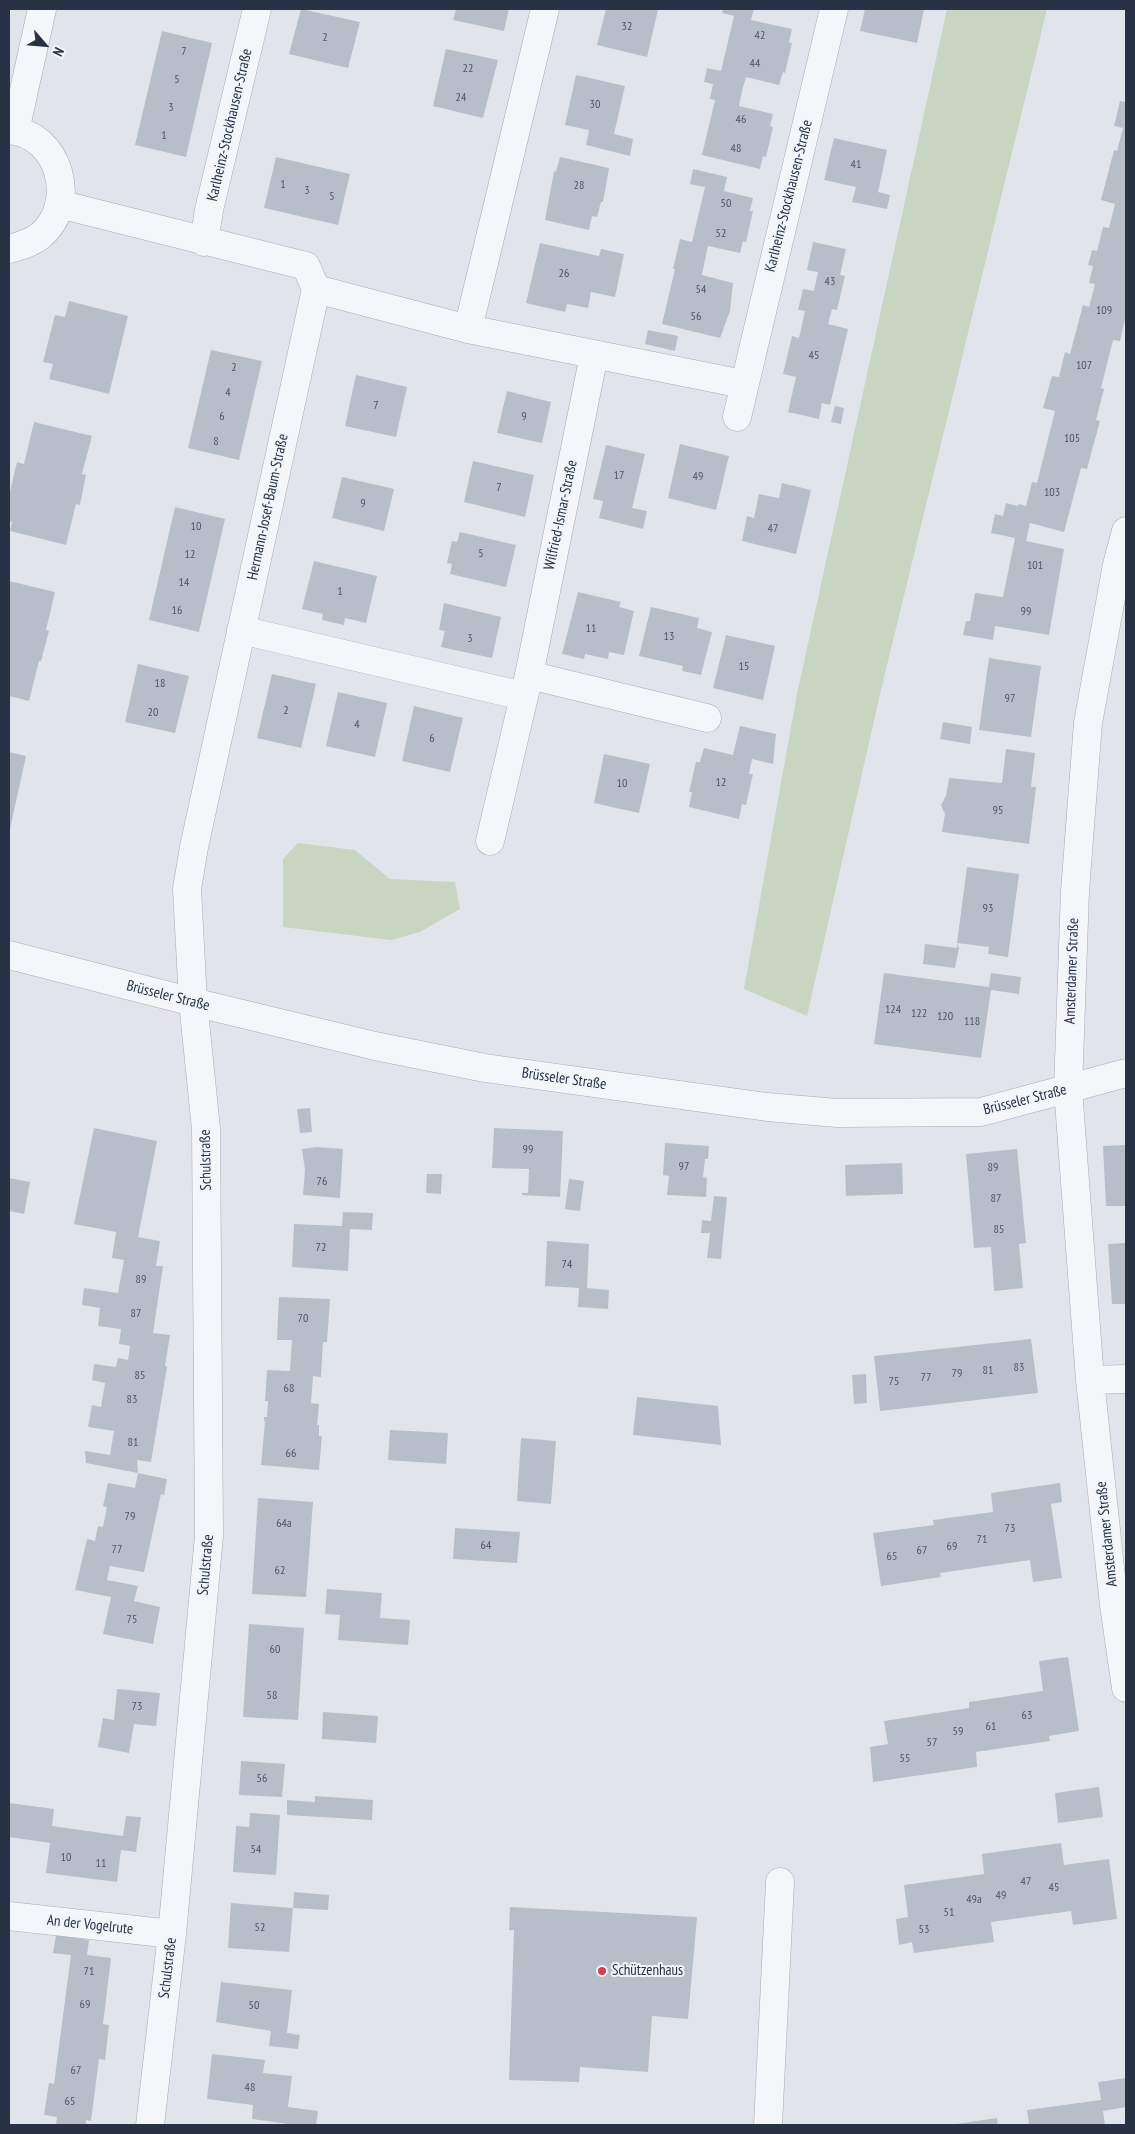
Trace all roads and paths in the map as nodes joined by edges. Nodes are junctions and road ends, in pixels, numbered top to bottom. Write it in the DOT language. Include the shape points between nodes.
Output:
graph roads {
  1 [pos="42,9"];
  2 [pos="257,9"];
  3 [pos="545,9"];
  4 [pos="834,9"];
  5 [pos="12,130"];
  6 [pos="59,204"];
  7 [pos="204,242"];
  8 [pos="9,249"];
  9 [pos="316,289"];
  10 [pos="468,329"];
  11 [pos="594,355"];
  12 [pos="744,384"];
  13 [pos="737,417"];
  14 [pos="1126,531"];
  15 [pos="1122,565"];
  16 [pos="241,630"];
  17 [pos="526,686"];
  18 [pos="707,718"];
  19 [pos="490,841"];
  20 [pos="9,955"];
  21 [pos="193,1002"];
  22 [pos="1126,1073"];
  23 [pos="1068,1089"];
  24 [pos="1126,1379"];
  25 [pos="1090,1380"];
  26 [pos="1126,1688"];
  27 [pos="780,1882"];
  28 [pos="9,1916"];
  29 [pos="172,1934"];
  30 [pos="150,2125"];
  31 [pos="768,2125"];
  1 -- 5 [label="street"];
  2 -- 7 [label="street, Karlheinz-Stockhausen-Straße"];
  3 -- 10 [label="street"];
  4 -- 12 [label="street, Karlheinz-Stockhausen-Straße"];
  5 -- 6 [label="street" via="30,136 52,157 62,186"];
  6 -- 7 [label="street"];
  6 -- 8 [label="street" via="53,220 41,236 24,246"];
  7 -- 9 [label="street" via="306,266"];
  9 -- 10 [label="street"];
  9 -- 16 [label="street, Hermann-Josef-Baum-Straße"];
  10 -- 11 [label="street"];
  11 -- 12 [label="street"];
  11 -- 17 [label="street, Wilfried-Ismar-Straße"];
  12 -- 13 [label="street, Karlheinz-Stockhausen-Straße"];
  14 -- 15 [label="street, Amsterdamer Straße"];
  15 -- 23 [label="street, Amsterdamer Straße" via="1088,723 1075,891"];
  16 -- 17 [label="street"];
  16 -- 21 [label="street, Hermann-Josef-Baum-Straße" via="187,888"];
  17 -- 18 [label="street"];
  17 -- 19 [label="street, Wilfried-Ismar-Straße"];
  20 -- 21 [label="street, Brüsseler Straße"];
  21 -- 23 [label="street, Brüsseler Straße" via="375,1046 484,1068 837,1114 981,1112"];
  21 -- 29 [label="street, Schulstraße" via="206,1130 209,1536"];
  22 -- 23 [label="street, Brüsseler Straße"];
  23 -- 25 [label="street, Amsterdamer Straße"];
  24 -- 25 [label="street"];
  25 -- 26 [label="street, Amsterdamer Straße"];
  27 -- 31 [label="street"];
  28 -- 29 [label="street, An der Vogelrute"];
  29 -- 30 [label="street, Schulstraße"];
}
